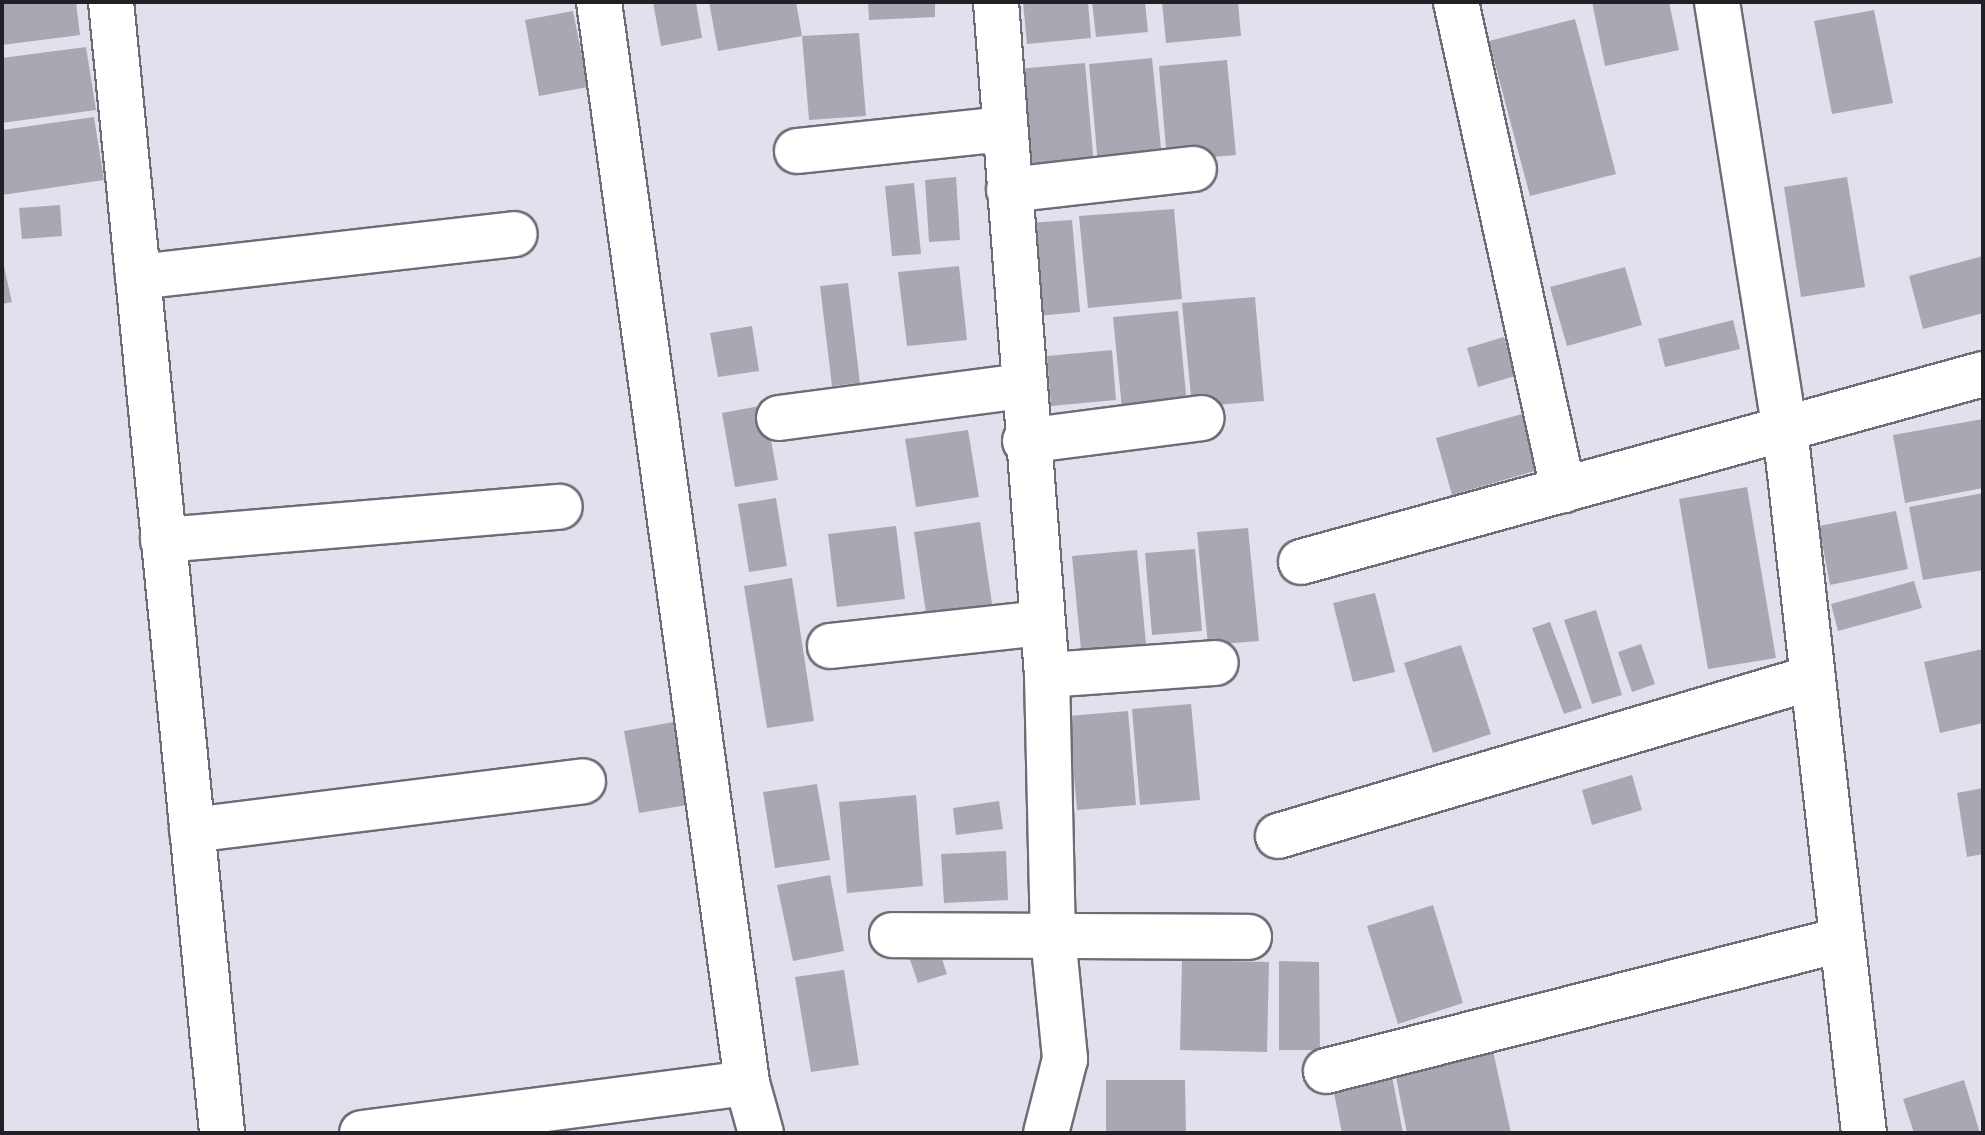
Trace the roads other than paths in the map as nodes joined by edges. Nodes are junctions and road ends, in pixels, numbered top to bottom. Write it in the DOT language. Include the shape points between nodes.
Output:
graph roads {
  1 [pos="111,2"];
  2 [pos="599,2"];
  3 [pos="996,2"];
  4 [pos="1456,2"];
  5 [pos="1717,2"];
  6 [pos="1004,129"];
  7 [pos="797,151"];
  8 [pos="1194,169"];
  9 [pos="1009,190"];
  10 [pos="515,234"];
  11 [pos="138,277"];
  12 [pos="1983,374"];
  13 [pos="1022,386"];
  14 [pos="779,418"];
  15 [pos="1202,418"];
  16 [pos="1785,429"];
  17 [pos="1025,441"];
  18 [pos="1563,490"];
  19 [pos="560,507"];
  20 [pos="163,540"];
  21 [pos="1301,562"];
  22 [pos="1042,623"];
  23 [pos="830,646"];
  24 [pos="1216,663"];
  25 [pos="1047,675"];
  26 [pos="1811,678"];
  27 [pos="583,781"];
  28 [pos="192,830"];
  29 [pos="1278,836"];
  30 [pos="892,935"];
  31 [pos="1053,936"];
  32 [pos="1249,937"];
  33 [pos="1840,940"];
  34 [pos="1326,1071"];
  35 [pos="747,1083"];
  36 [pos="222,1133"];
  37 [pos="362,1133"];
  38 [pos="761,1133"];
  39 [pos="1046,1133"];
  40 [pos="1864,1133"];
  1 -- 11 [label="street"];
  2 -- 35 [label="street"];
  3 -- 6 [label="street"];
  4 -- 18 [label="street"];
  5 -- 16 [label="street"];
  6 -- 7 [label="street"];
  6 -- 9 [label="street"];
  8 -- 9 [label="street"];
  9 -- 13 [label="street"];
  10 -- 11 [label="street"];
  11 -- 20 [label="street"];
  12 -- 16 [label="street"];
  13 -- 14 [label="street"];
  13 -- 17 [label="street"];
  15 -- 17 [label="street"];
  16 -- 18 [label="street"];
  16 -- 26 [label="street"];
  17 -- 22 [label="street"];
  18 -- 21 [label="street"];
  19 -- 20 [label="street"];
  20 -- 28 [label="street"];
  22 -- 23 [label="street"];
  22 -- 25 [label="street"];
  24 -- 25 [label="street"];
  25 -- 31 [label="street"];
  26 -- 29 [label="street"];
  26 -- 33 [label="street"];
  27 -- 28 [label="street"];
  28 -- 36 [label="street"];
  30 -- 31 [label="street"];
  31 -- 32 [label="street"];
  31 -- 39 [label="street" via="1065,1059"];
  33 -- 34 [label="street"];
  33 -- 40 [label="street"];
  35 -- 37 [label="street"];
  35 -- 38 [label="street"];
}
